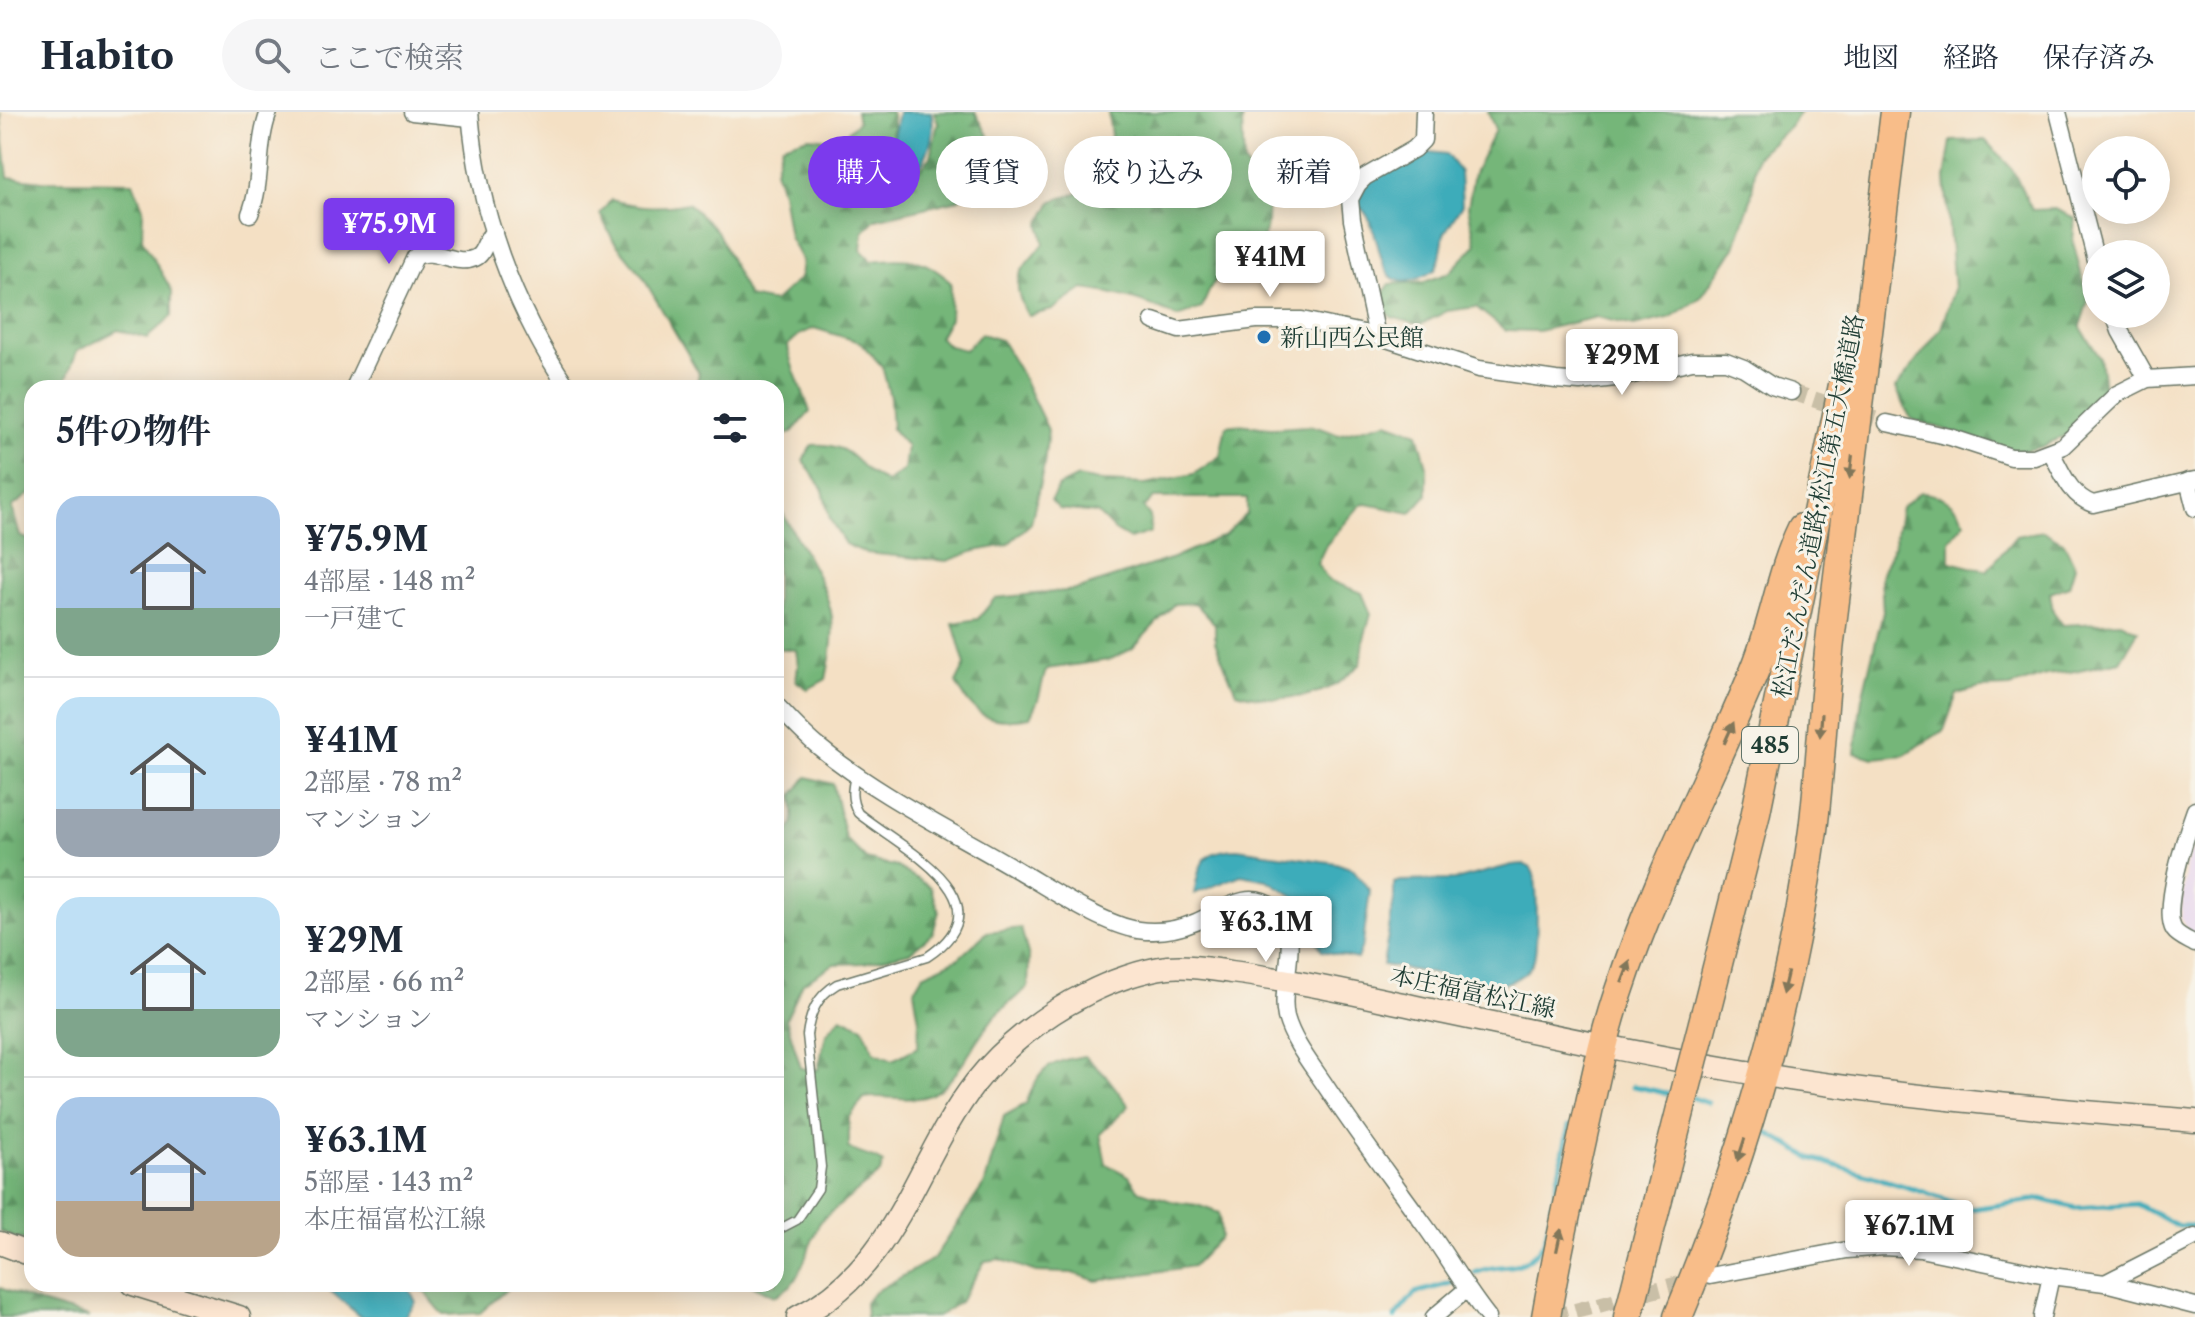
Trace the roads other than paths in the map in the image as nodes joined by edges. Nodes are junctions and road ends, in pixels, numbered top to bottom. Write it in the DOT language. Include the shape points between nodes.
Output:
graph roads {
  1 [pos="269,112"];
  2 [pos="412,112"];
  3 [pos="1424,112"];
  4 [pos="1895,112"];
  5 [pos="2058,112"];
  6 [pos="470,115"];
  7 [pos="250,214"];
  8 [pos="494,232"];
  9 [pos="2091,240"];
  10 [pos="1153,321"];
  11 [pos="2119,328"];
  12 [pos="1377,336"];
  13 [pos="2195,376"];
  14 [pos="2147,379"];
  15 [pos="358,380"];
  16 [pos="563,380"];
  17 [pos="1791,392"];
  18 [pos="1887,423"];
  19 [pos="2051,452"];
  20 [pos="1826,476"];
  21 [pos="2192,480"];
  22 [pos="2195,508"];
  23 [pos="784,713"];
  24 [pos="855,774"];
  25 [pos="2195,810"];
  26 [pos="2195,944"];
  27 [pos="1284,979"];
  28 [pos="1602,1046"];
  29 [pos="1762,1075"];
  30 [pos="2195,1121"];
  31 [pos="784,1227"];
  32 [pos="2195,1237"];
  33 [pos="0,1243"];
  34 [pos="24,1252"];
  35 [pos="1710,1276"];
  36 [pos="2051,1276"];
  37 [pos="2105,1283"];
  38 [pos="1466,1290"];
  39 [pos="159,1292"];
  40 [pos="2195,1306"];
  41 [pos="239,1317"];
  42 [pos="798,1317"];
  43 [pos="1434,1317"];
  44 [pos="1488,1317"];
  45 [pos="1546,1317"];
  46 [pos="1628,1317"];
  47 [pos="1678,1317"];
  48 [pos="2042,1317"];
  1 -- 7 [label="street"];
  2 -- 6 [label="street"];
  3 -- 12 [label="street" via="1423,140 1365,177 1350,199"];
  4 -- 20 [label="highway, 松江だんだん道路;松江第五大橋道路 / 485"];
  4 -- 29 [label="highway, one-way" via="1824,690 1813,829"];
  5 -- 9 [label="street"];
  6 -- 8 [label="street"];
  8 -- 15 [label="street" via="473,259 427,253 415,257"];
  8 -- 16 [label="street" via="515,294"];
  10 -- 12 [label="street" via="1179,330 1302,320"];
  11 -- 14 [label="street"];
  12 -- 17 [label="street" via="1479,369 1580,382 1692,361 1726,361"];
  13 -- 14 [label="street"];
  14 -- 19 [label="street" via="2117,394 2073,438"];
  18 -- 19 [label="street" via="2011,457"];
  19 -- 21 [label="street" via="2072,489 2093,504"];
  28 -- 20 [label="highway, one-way" via="1678,839 1768,639 1792,549"];
  20 -- 46 [label="highway, 松江だんだん道路;松江第五大橋道路 / 485, bridge" via="1755,817"];
  21 -- 22 [label="street"];
  23 -- 24 [label="street"];
  24 -- 27 [label="street" via="1079,906 1134,930 1160,933 1245,899 1261,902 1285,921 1291,939"];
  24 -- 31 [label="lane" via="851,792 858,813 946,879 958,907 956,921 940,948 927,957 837,984 810,1015 807,1035 821,1167 818,1189 797,1220"];
  25 -- 26 [label="street" via="2177,862 2171,922"];
  27 -- 28 [label="main road, 本庄福富松江線"];
  27 -- 38 [label="street" via="1286,1016 1301,1049"];
  27 -- 42 [label="main road, 本庄福富松江線" via="1167,967 1086,994 1042,1022 1004,1051 975,1083 880,1248 847,1282"];
  28 -- 29 [label="main road, 本庄福富松江線"];
  45 -- 28 [label="highway, one-way"];
  29 -- 30 [label="main road, 本庄福富松江線" via="1864,1090"];
  29 -- 47 [label="highway, one-way" via="1715,1229"];
  32 -- 37 [label="street"];
  33 -- 34 [label="main road"];
  35 -- 36 [label="street" via="1883,1247 1961,1256"];
  36 -- 37 [label="street"];
  36 -- 48 [label="street"];
  37 -- 40 [label="street"];
  38 -- 43 [label="street"];
  38 -- 44 [label="street"];
  39 -- 41 [label="main road"];
}
